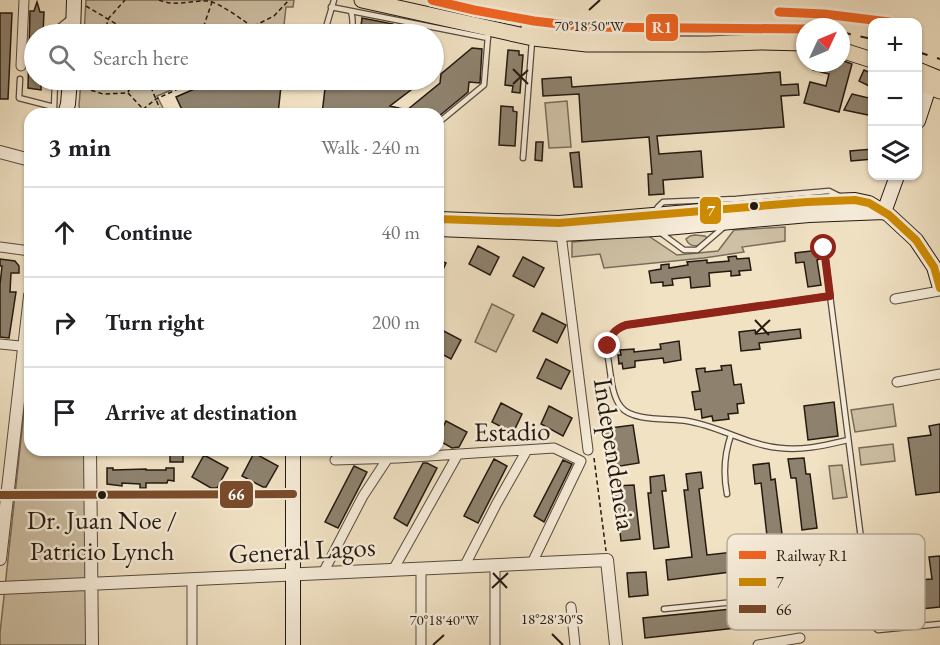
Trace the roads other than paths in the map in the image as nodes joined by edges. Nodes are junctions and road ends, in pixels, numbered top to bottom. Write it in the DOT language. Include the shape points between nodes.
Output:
graph roads {
  1 [pos="24,0"];
  2 [pos="73,0"];
  3 [pos="334,0"];
  4 [pos="409,0"];
  5 [pos="331,7"];
  6 [pos="364,7"];
  7 [pos="74,16"];
  8 [pos="63,24"];
  9 [pos="74,24"];
  10 [pos="327,24"];
  11 [pos="354,24"];
  12 [pos="488,33"];
  13 [pos="796,34"];
  14 [pos="532,38"];
  15 [pos="577,38"];
  16 [pos="796,43"];
  17 [pos="850,45"];
  18 [pos="868,50"];
  19 [pos="850,53"];
  20 [pos="868,58"];
  21 [pos="21,66"];
  22 [pos="921,72"];
  23 [pos="20,79"];
  24 [pos="933,84"];
  25 [pos="59,90"];
  26 [pos="68,90"];
  27 [pos="58,108"];
  28 [pos="64,108"];
  29 [pos="65,108"];
  30 [pos="922,111"];
  31 [pos="444,118"];
  32 [pos="0,152"];
  33 [pos="24,158"];
  34 [pos="523,158"];
  35 [pos="896,180"];
  36 [pos="736,204"];
  37 [pos="884,212"];
  38 [pos="444,219"];
  39 [pos="654,222"];
  40 [pos="730,222"];
  41 [pos="444,229"];
  42 [pos="561,234"];
  43 [pos="0,247"];
  44 [pos="824,248"];
  45 [pos="24,250"];
  46 [pos="940,289"];
  47 [pos="830,296"];
  48 [pos="896,299"];
  49 [pos="0,344"];
  50 [pos="24,347"];
  51 [pos="24,366"];
  52 [pos="940,374"];
  53 [pos="897,382"];
  54 [pos="730,435"];
  55 [pos="848,440"];
  56 [pos="527,450"];
  57 [pos="588,450"];
  58 [pos="444,454"];
  59 [pos="458,454"];
  60 [pos="90,456"];
  61 [pos="293,456"];
  62 [pos="392,456"];
  63 [pos="388,458"];
  64 [pos="335,460"];
  65 [pos="90,494"];
  66 [pos="293,494"];
  67 [pos="727,494"];
  68 [pos="4,495"];
  69 [pos="860,534"];
  70 [pos="0,560"];
  71 [pos="607,560"];
  72 [pos="532,563"];
  73 [pos="495,565"];
  74 [pos="464,567"];
  75 [pos="421,568"];
  76 [pos="393,570"];
  77 [pos="323,573"];
  78 [pos="292,574"];
  79 [pos="192,579"];
  80 [pos="92,584"];
  81 [pos="0,588"];
  82 [pos="727,603"];
  83 [pos="571,608"];
  84 [pos="664,609"];
  85 [pos="940,624"];
  86 [pos="925,625"];
  87 [pos="800,638"];
  88 [pos="92,645"];
  89 [pos="192,645"];
  90 [pos="293,645"];
  91 [pos="422,645"];
  92 [pos="495,645"];
  93 [pos="575,645"];
  94 [pos="616,645"];
  95 [pos="764,645"];
  1 -- 21 [label="street"];
  2 -- 7 [label="main road"];
  3 -- 5 [label="lane"];
  4 -- 15 [label="main road"];
  5 -- 6 [label="lane"];
  5 -- 10 [label="lane"];
  6 -- 11 [label="lane"];
  6 -- 12 [label="main road"];
  7 -- 8 [label="lane"];
  7 -- 9 [label="main road"];
  12 -- 14 [label="main road"];
  12 -- 31 [label="lane" via="484,85"];
  13 -- 15 [label="main road"];
  14 -- 15 [label="main road"];
  14 -- 34 [label="lane"];
  15 -- 16 [label="main road" via="707,44"];
  17 -- 18 [label="main road"];
  19 -- 20 [label="main road"];
  22 -- 24 [label="main road"];
  23 -- 27 [label="lane" via="20,98"];
  24 -- 30 [label="main road"];
  25 -- 28 [label="lane"];
  26 -- 29 [label="main road"];
  32 -- 33 [label="street"];
  35 -- 37 [label="main road"];
  36 -- 37 [label="main road" via="855,200"];
  36 -- 39 [label="main road"];
  36 -- 40 [label="lane"];
  37 -- 40 [label="main road"];
  37 -- 46 [label="main road" via="921,247 934,267"];
  38 -- 39 [label="main road"];
  39 -- 40 [label="main road"];
  39 -- 40 [label="lane" via="684,249 698,250"];
  39 -- 42 [label="main road"];
  41 -- 42 [label="main road"];
  42 -- 57 [label="street, Independencia"];
  43 -- 45 [label="street"];
  44 -- 47 [label="lane"];
  46 -- 48 [label="street"];
  47 -- 54 [label="lane" via="634,323 613,334 608,354 621,408 638,416 696,423"];
  47 -- 55 [label="lane"];
  49 -- 50 [label="street"];
  51 -- 68 [label="street"];
  52 -- 53 [label="street"];
  54 -- 55 [label="lane" via="791,449"];
  54 -- 67 [label="lane" via="724,463"];
  55 -- 69 [label="lane"];
  56 -- 59 [label="street, Estadio"];
  56 -- 72 [label="street, Estadio" via="554,448 581,461"];
  56 -- 74 [label="street"];
  58 -- 59 [label="street, Estadio"];
  59 -- 76 [label="street"];
  60 -- 65 [label="street"];
  61 -- 66 [label="main road"];
  62 -- 63 [label="street, Estadio"];
  63 -- 64 [label="street, Estadio"];
  63 -- 77 [label="street" via="363,496"];
  65 -- 66 [label="street"];
  65 -- 68 [label="street"];
  65 -- 80 [label="street"];
  66 -- 78 [label="main road"];
  68 -- 70 [label="street"];
  71 -- 72 [label="street, General Lagos"];
  71 -- 94 [label="street, Independencia"];
  72 -- 73 [label="street, General Lagos"];
  73 -- 74 [label="street, General Lagos"];
  73 -- 92 [label="street"];
  74 -- 75 [label="street, General Lagos"];
  75 -- 76 [label="street, General Lagos"];
  75 -- 91 [label="street"];
  76 -- 77 [label="street, General Lagos"];
  77 -- 78 [label="street, General Lagos"];
  78 -- 79 [label="street, General Lagos"];
  78 -- 90 [label="main road"];
  79 -- 80 [label="street, General Lagos"];
  79 -- 89 [label="street"];
  80 -- 81 [label="street, General Lagos"];
  80 -- 88 [label="street"];
  82 -- 84 [label="lane"];
  83 -- 93 [label="street"];
  85 -- 86 [label="lane"];
  87 -- 95 [label="street"];
}
